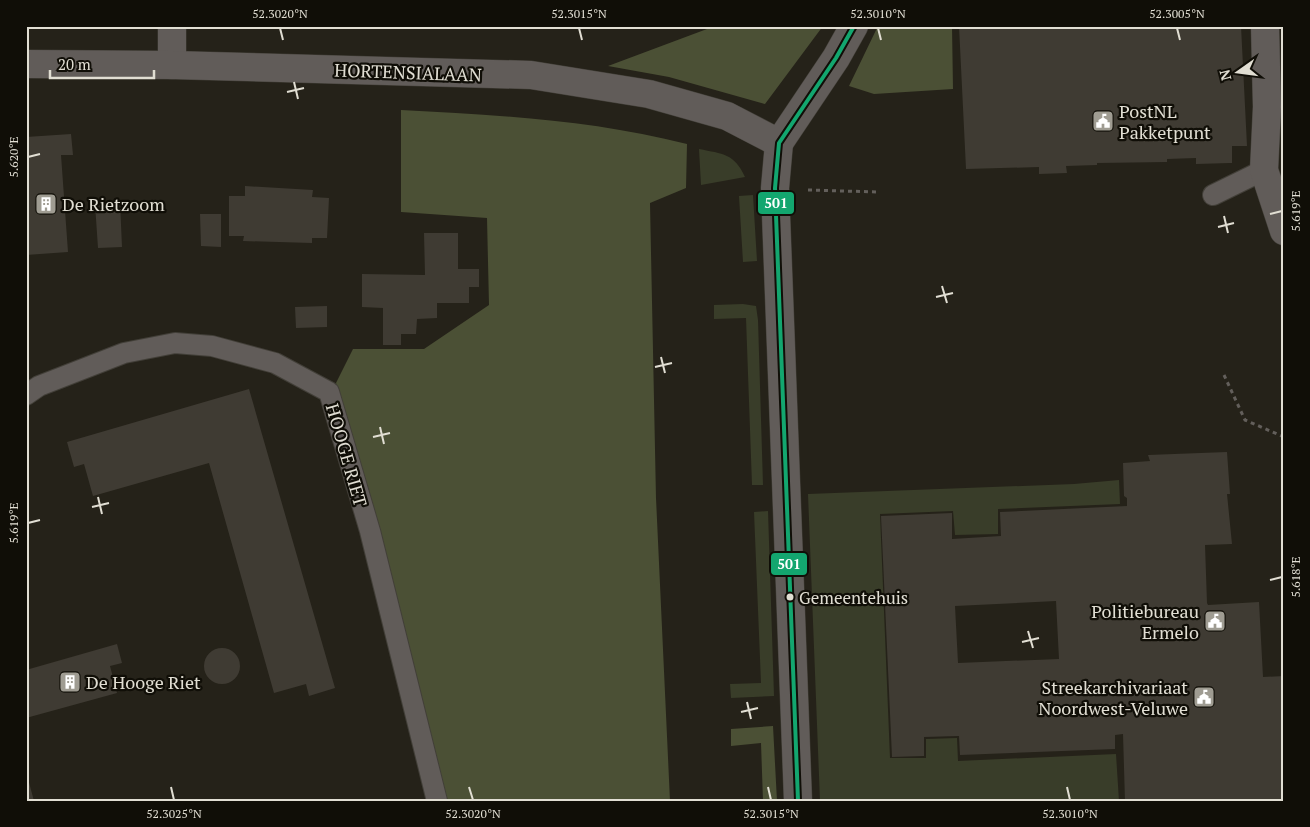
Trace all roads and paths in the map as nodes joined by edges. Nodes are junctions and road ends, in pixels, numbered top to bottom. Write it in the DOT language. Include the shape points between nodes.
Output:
graph roads {
  1 [pos="172,26"];
  2 [pos="854,26"];
  3 [pos="1265,26"];
  4 [pos="26,64"];
  5 [pos="172,65"];
  6 [pos="779,143"];
  7 [pos="1264,170"];
  8 [pos="774,188"];
  9 [pos="878,192"];
  10 [pos="1213,195"];
  11 [pos="1284,231"];
  12 [pos="1224,375"];
  13 [pos="26,395"];
  14 [pos="1284,437"];
  15 [pos="437,801"];
  16 [pos="798,801"];
  1 -- 5 [label="street"];
  2 -- 6 [label="street"];
  3 -- 7 [label="street" via="1267,107"];
  4 -- 5 [label="street, HORTENSIALAAN"];
  5 -- 6 [label="street, HORTENSIALAAN" via="531,75 649,94 727,116"];
  6 -- 8 [label="street"];
  7 -- 10 [label="lane"];
  7 -- 11 [label="street"];
  8 -- 9 [label="path"];
  8 -- 16 [label="street"];
  12 -- 14 [label="path" via="1245,420"];
  13 -- 15 [label="lane, HOOGE RIET" via="40,386 124,353 175,343 212,346 275,363 329,392 370,530"];
}
